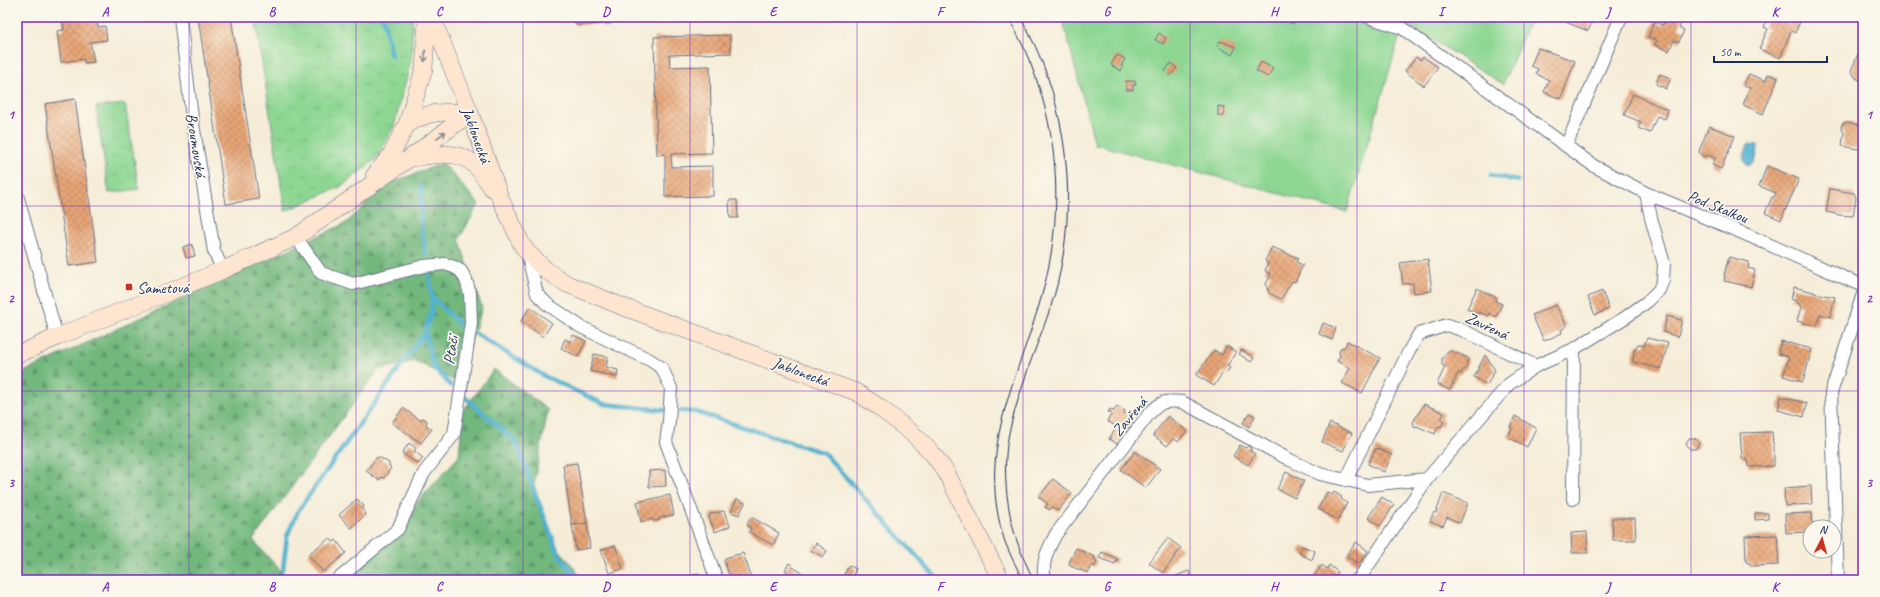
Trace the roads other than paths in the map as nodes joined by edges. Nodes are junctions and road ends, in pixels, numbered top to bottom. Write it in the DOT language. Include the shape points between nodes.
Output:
graph roads {
  1 [pos="180,17"];
  2 [pos="427,17"];
  3 [pos="432,17"];
  4 [pos="1368,17"];
  5 [pos="1621,17"];
  6 [pos="470,113"];
  7 [pos="407,124"];
  8 [pos="1566,146"];
  9 [pos="410,158"];
  10 [pos="364,190"];
  11 [pos="1646,193"];
  12 [pos="17,195"];
  13 [pos="501,200"];
  14 [pos="296,238"];
  15 [pos="527,252"];
  16 [pos="223,270"];
  17 [pos="1863,286"];
  18 [pos="1863,294"];
  19 [pos="56,337"];
  20 [pos="1574,349"];
  21 [pos="17,355"];
  22 [pos="1536,366"];
  23 [pos="1427,479"];
  24 [pos="1346,480"];
  25 [pos="1573,499"];
  26 [pos="337,580"];
  27 [pos="717,580"];
  28 [pos="1001,580"];
  29 [pos="1045,580"];
  30 [pos="1356,580"];
  31 [pos="1838,580"];
  1 -- 16 [label="street, Broumovská" via="192,118 212,243"];
  2 -- 7 [label="street, one-way" via="424,69"];
  3 -- 6 [label="street, Jablonecká"];
  4 -- 8 [label="street, Pod Skalkou" via="1402,28"];
  5 -- 8 [label="street"];
  6 -- 7 [label="street" via="434,112 420,116"];
  9 -- 6 [label="street, one-way"];
  6 -- 13 [label="street, Jablonecká"];
  7 -- 10 [label="street" via="391,155"];
  8 -- 11 [label="street, Pod Skalkou" via="1594,166"];
  9 -- 10 [label="street"];
  9 -- 13 [label="street" via="441,153 458,156 471,162"];
  10 -- 14 [label="street"];
  11 -- 17 [label="street, Pod Skalkou"];
  11 -- 20 [label="street" via="1664,264 1663,280 1659,290 1637,309"];
  12 -- 19 [label="street"];
  13 -- 15 [label="street, Jablonecká"];
  14 -- 16 [label="street"];
  14 -- 26 [label="street, Ptačí" via="322,273 353,284 424,266 445,264 461,272 470,294 471,323 454,434 424,473 398,529"];
  15 -- 27 [label="street, Jablonecká" via="537,294 547,304 581,327 662,368 671,388 666,442"];
  15 -- 28 [label="street, Jablonecká" via="546,271 567,284 856,392 879,407 913,434 946,472"];
  16 -- 19 [label="street"];
  18 -- 31 [label="street" via="1831,393"];
  19 -- 21 [label="street"];
  20 -- 22 [label="street"];
  20 -- 25 [label="street"];
  22 -- 23 [label="street" via="1509,384"];
  22 -- 24 [label="street, Zavřená" via="1447,325 1419,334"];
  23 -- 24 [label="street, Zavřená" via="1368,485"];
  23 -- 30 [label="street"];
  24 -- 29 [label="street, Zavřená" via="1320,474 1290,460 1182,402 1159,403 1056,534 1048,549 1043,569"];
}
